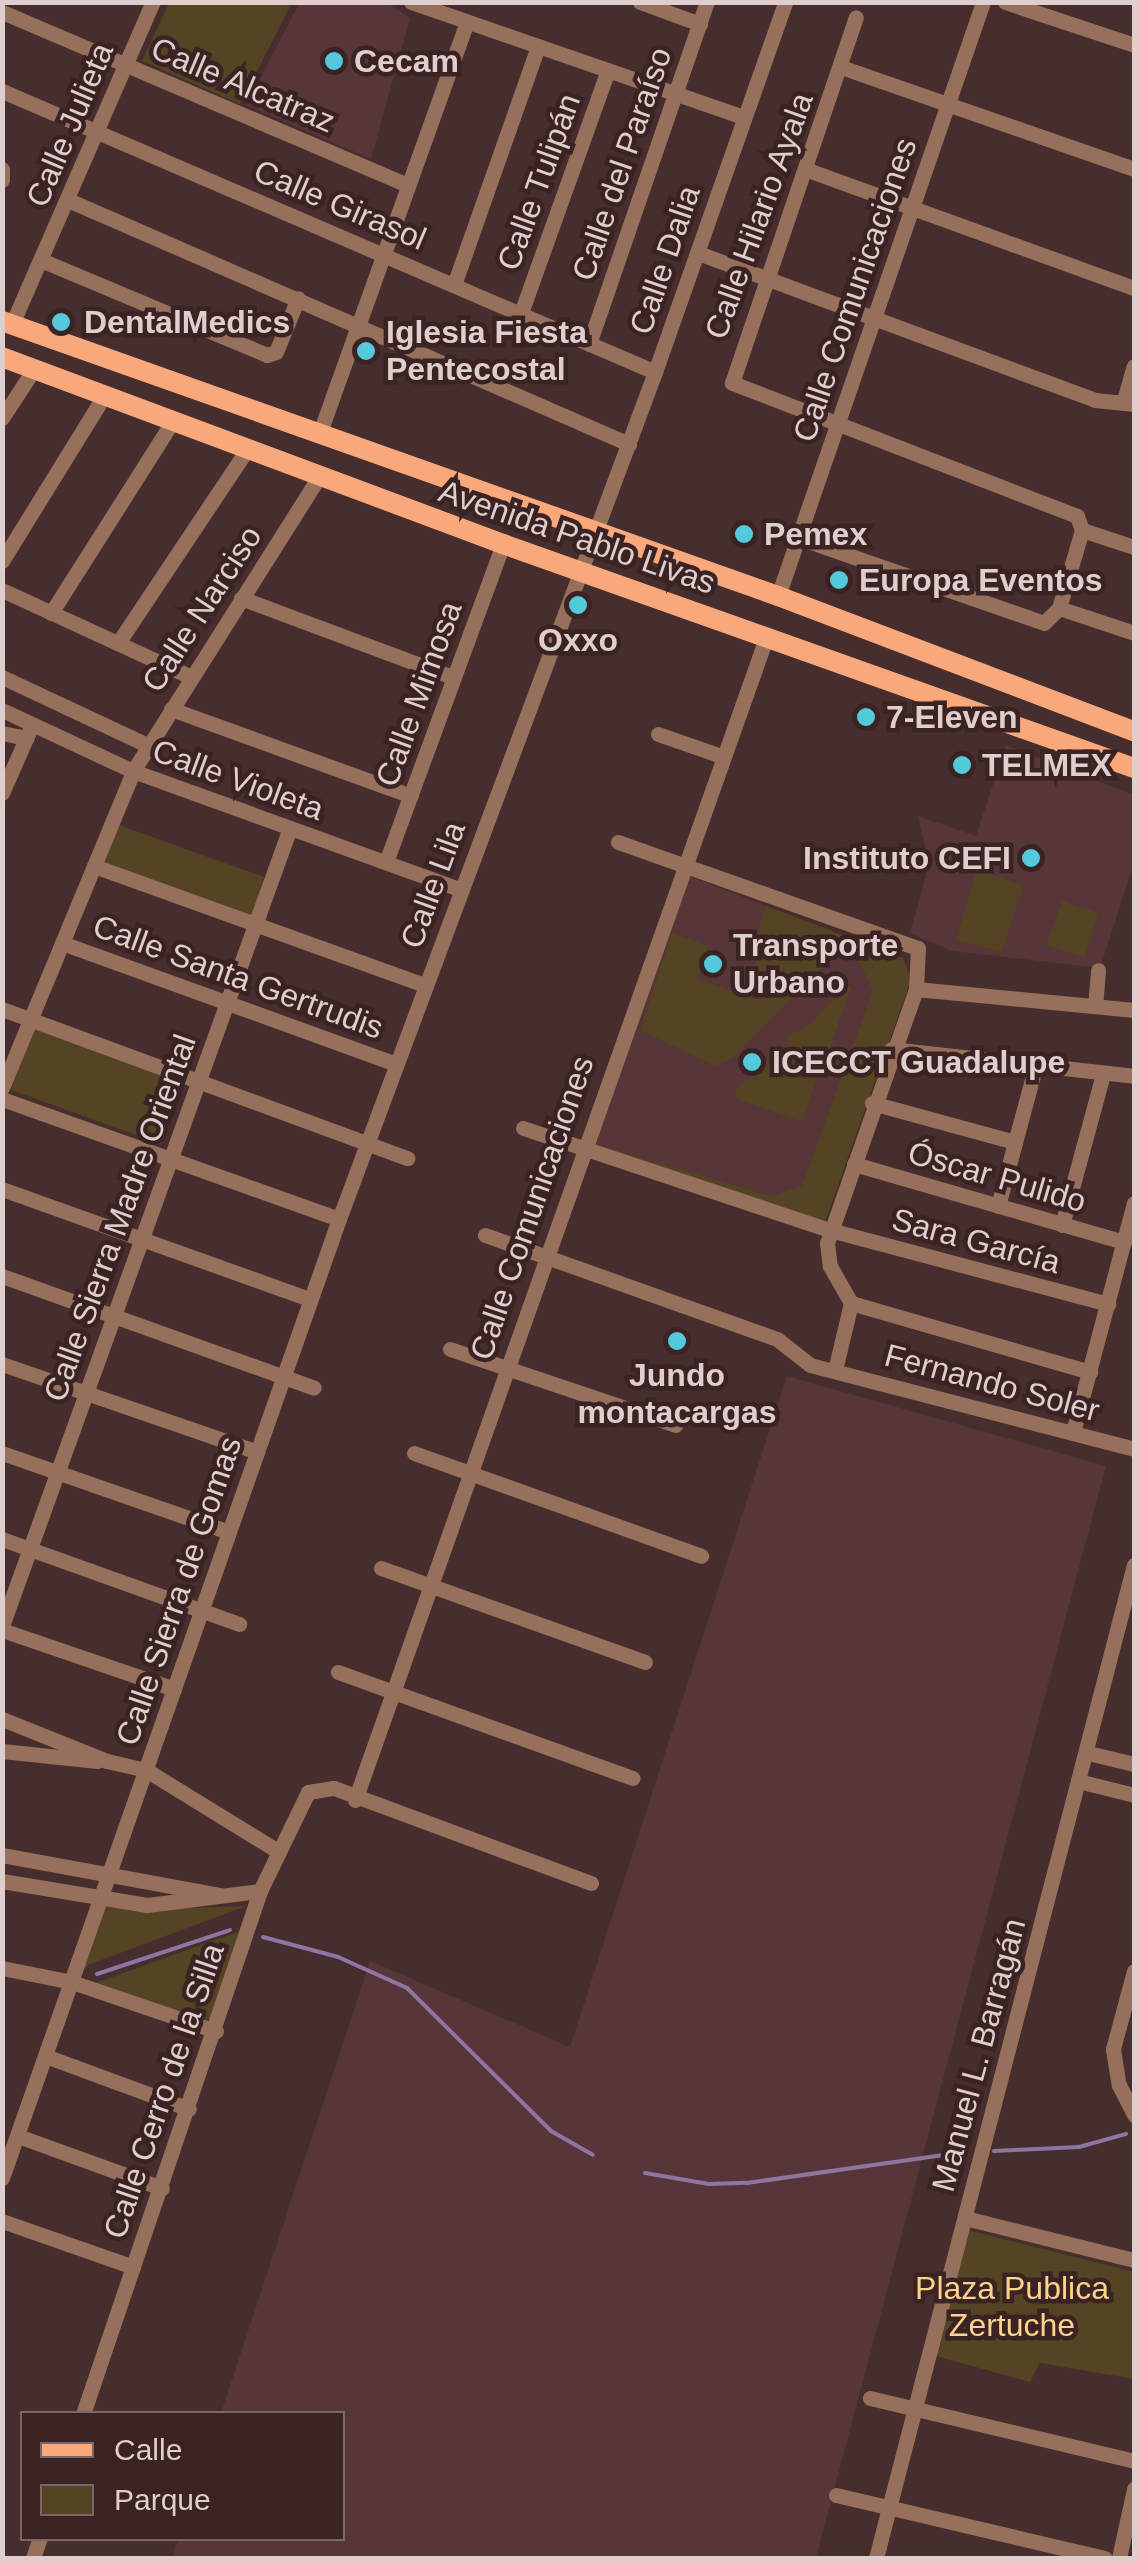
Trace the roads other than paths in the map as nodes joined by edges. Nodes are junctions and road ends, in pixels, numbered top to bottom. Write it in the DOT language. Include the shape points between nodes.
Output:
graph roads {
  1 [pos="154,2"];
  2 [pos="640,2"];
  3 [pos="707,2"];
  4 [pos="785,2"];
  5 [pos="984,2"];
  6 [pos="1005,2"];
  7 [pos="418,4"];
  8 [pos="2,12"];
  9 [pos="856,17"];
  10 [pos="466,24"];
  11 [pos="700,24"];
  12 [pos="1134,45"];
  13 [pos="538,46"];
  14 [pos="126,64"];
  15 [pos="841,68"];
  16 [pos="608,70"];
  17 [pos="2,91"];
  18 [pos="675,93"];
  19 [pos="950,104"];
  20 [pos="744,117"];
  21 [pos="98,131"];
  22 [pos="2,169"];
  23 [pos="806,169"];
  24 [pos="1134,170"];
  25 [pos="2,180"];
  26 [pos="408,185"];
  27 [pos="68,200"];
  28 [pos="912,210"];
  29 [pos="698,252"];
  30 [pos="382,255"];
  31 [pos="41,260"];
  32 [pos="768,277"];
  33 [pos="455,282"];
  34 [pos="1134,288"];
  35 [pos="298,298"];
  36 [pos="521,313"];
  37 [pos="876,317"];
  38 [pos="7,322"];
  39 [pos="359,324"];
  40 [pos="589,344"];
  41 [pos="2,357"];
  42 [pos="1134,366"];
  43 [pos="34,369"];
  44 [pos="656,372"];
  45 [pos="104,396"];
  46 [pos="1129,402"];
  47 [pos="2,418"];
  48 [pos="173,421"];
  49 [pos="837,423"];
  50 [pos="319,435"];
  51 [pos="629,444"];
  52 [pos="246,451"];
  53 [pos="319,477"];
  54 [pos="1082,524"];
  55 [pos="594,534"];
  56 [pos="796,537"];
  57 [pos="502,544"];
  58 [pos="1134,545"];
  59 [pos="2,561"];
  60 [pos="580,570"];
  61 [pos="2,590"];
  62 [pos="778,596"];
  63 [pos="241,598"];
  64 [pos="1059,608"];
  65 [pos="51,612"];
  66 [pos="1134,633"];
  67 [pos="767,635"];
  68 [pos="118,643"];
  69 [pos="2,676"];
  70 [pos="191,677"];
  71 [pos="452,677"];
  72 [pos="2,710"];
  73 [pos="170,710"];
  74 [pos="1134,730"];
  75 [pos="29,732"];
  76 [pos="2,733"];
  77 [pos="658,734"];
  78 [pos="147,745"];
  79 [pos="721,756"];
  80 [pos="1134,768"];
  81 [pos="133,772"];
  82 [pos="2,792"];
  83 [pos="411,796"];
  84 [pos="290,828"];
  85 [pos="618,842"];
  86 [pos="386,862"];
  87 [pos="684,864"];
  88 [pos="94,866"];
  89 [pos="461,890"];
  90 [pos="256,924"];
  91 [pos="62,943"];
  92 [pos="1098,970"];
  93 [pos="425,986"];
  94 [pos="916,988"];
  95 [pos="228,1001"];
  96 [pos="1095,1006"];
  97 [pos="2,1009"];
  98 [pos="1134,1010"];
  99 [pos="30,1020"];
  100 [pos="890,1048"];
  101 [pos="396,1064"];
  102 [pos="1034,1068"];
  103 [pos="1104,1074"];
  104 [pos="1134,1076"];
  105 [pos="199,1080"];
  106 [pos="2,1088"];
  107 [pos="2,1099"];
  108 [pos="872,1103"];
  109 [pos="523,1128"];
  110 [pos="368,1140"];
  111 [pos="1015,1142"];
  112 [pos="580,1149"];
  113 [pos="408,1158"];
  114 [pos="171,1160"];
  115 [pos="854,1164"];
  116 [pos="2,1188"];
  117 [pos="1134,1203"];
  118 [pos="998,1206"];
  119 [pos="338,1219"];
  120 [pos="1062,1224"];
  121 [pos="830,1230"];
  122 [pos="484,1236"];
  123 [pos="142,1238"];
  124 [pos="1124,1242"];
  125 [pos="544,1259"];
  126 [pos="2,1276"];
  127 [pos="310,1299"];
  128 [pos="851,1303"];
  129 [pos="1108,1304"];
  130 [pos="114,1316"];
  131 [pos="450,1348"];
  132 [pos="2,1364"];
  133 [pos="507,1366"];
  134 [pos="835,1370"];
  135 [pos="1090,1372"];
  136 [pos="284,1375"];
  137 [pos="314,1388"];
  138 [pos="86,1395"];
  139 [pos="676,1425"];
  140 [pos="1073,1432"];
  141 [pos="1134,1449"];
  142 [pos="257,1452"];
  143 [pos="2,1453"];
  144 [pos="414,1453"];
  145 [pos="471,1472"];
  146 [pos="58,1473"];
  147 [pos="229,1532"];
  148 [pos="2,1539"];
  149 [pos="30,1549"];
  150 [pos="702,1556"];
  151 [pos="1134,1564"];
  152 [pos="381,1568"];
  153 [pos="431,1586"];
  154 [pos="202,1611"];
  155 [pos="239,1624"];
  156 [pos="2,1628"];
  157 [pos="646,1662"];
  158 [pos="338,1672"];
  159 [pos="174,1690"];
  160 [pos="395,1690"];
  161 [pos="2,1719"];
  162 [pos="2,1751"];
  163 [pos="1088,1752"];
  164 [pos="108,1761"];
  165 [pos="1134,1764"];
  166 [pos="146,1770"];
  167 [pos="632,1778"];
  168 [pos="1078,1782"];
  169 [pos="1134,1795"];
  170 [pos="355,1800"];
  171 [pos="276,1850"];
  172 [pos="2,1856"];
  173 [pos="109,1874"];
  174 [pos="2,1881"];
  175 [pos="591,1883"];
  176 [pos="260,1890"];
  177 [pos="227,1896"];
  178 [pos="100,1899"];
  179 [pos="2,1968"];
  180 [pos="1134,1970"];
  181 [pos="72,1982"];
  182 [pos="216,2031"];
  183 [pos="48,2058"];
  184 [pos="189,2109"];
  185 [pos="1134,2116"];
  186 [pos="18,2136"];
  187 [pos="6,2160"];
  188 [pos="2,2178"];
  189 [pos="162,2188"];
  190 [pos="965,2218"];
  191 [pos="2,2221"];
  192 [pos="1134,2260"];
  193 [pos="133,2266"];
  194 [pos="870,2398"];
  195 [pos="916,2408"];
  196 [pos="84,2411"];
  197 [pos="1134,2461"];
  198 [pos="1134,2489"];
  199 [pos="836,2495"];
  200 [pos="890,2508"];
  201 [pos="876,2558"];
  202 [pos="1104,2558"];
  203 [pos="1119,2558"];
  1 -- 14 [label="street, Calle Julieta"];
  2 -- 11 [label="street"];
  3 -- 11 [label="street, Calle del Paraíso"];
  4 -- 20 [label="street, Calle Dalia"];
  5 -- 19 [label="street, Calle Comunicaciones"];
  6 -- 12 [label="street"];
  7 -- 10 [label="street"];
  8 -- 14 [label="street, Calle Alcatraz"];
  9 -- 15 [label="street, Calle Hilario Ayala"];
  10 -- 13 [label="street"];
  10 -- 26 [label="street"];
  11 -- 18 [label="street, Calle del Paraíso"];
  13 -- 16 [label="street"];
  13 -- 33 [label="street"];
  14 -- 21 [label="street, Calle Julieta"];
  14 -- 26 [label="street, Calle Alcatraz"];
  15 -- 19 [label="street"];
  15 -- 23 [label="street, Calle Hilario Ayala"];
  16 -- 18 [label="street"];
  16 -- 36 [label="street, Calle Tulipán"];
  17 -- 21 [label="street, Calle Girasol"];
  18 -- 20 [label="street"];
  18 -- 40 [label="street, Calle del Paraíso"];
  19 -- 24 [label="street"];
  19 -- 28 [label="street, Calle Comunicaciones"];
  20 -- 29 [label="street, Calle Dalia"];
  21 -- 27 [label="street, Calle Julieta"];
  21 -- 30 [label="street, Calle Girasol"];
  22 -- 25 [label="street"];
  23 -- 28 [label="street"];
  23 -- 32 [label="street, Calle Hilario Ayala"];
  26 -- 30 [label="street"];
  27 -- 31 [label="street, Calle Julieta"];
  27 -- 35 [label="street"];
  28 -- 34 [label="street"];
  28 -- 37 [label="street, Calle Comunicaciones"];
  29 -- 32 [label="street"];
  29 -- 44 [label="street, Calle Dalia"];
  30 -- 33 [label="street, Calle Girasol"];
  30 -- 39 [label="street"];
  31 -- 35 [label="street" via="268,356 276,352"];
  31 -- 38 [label="street, Calle Julieta"];
  32 -- 37 [label="street"];
  32 -- 49 [label="street, Calle Hilario Ayala" via="732,384"];
  33 -- 36 [label="street, Calle Girasol"];
  35 -- 39 [label="street"];
  36 -- 40 [label="street, Calle Girasol"];
  37 -- 46 [label="street" via="1095,400"];
  37 -- 49 [label="street, Calle Comunicaciones"];
  38 -- 50 [label="main road, Avenida Pablo Livas"];
  39 -- 50 [label="street"];
  39 -- 51 [label="street"];
  40 -- 44 [label="street, Calle Girasol"];
  41 -- 43 [label="main road, Avenida Pablo Livas"];
  42 -- 46 [label="street"];
  43 -- 45 [label="main road, Avenida Pablo Livas"];
  43 -- 47 [label="street"];
  44 -- 51 [label="street, Calle Dalia"];
  45 -- 48 [label="main road, Avenida Pablo Livas"];
  45 -- 59 [label="street"];
  48 -- 52 [label="main road, Avenida Pablo Livas"];
  48 -- 65 [label="street"];
  49 -- 54 [label="street"];
  49 -- 56 [label="street, Calle Comunicaciones"];
  50 -- 55 [label="main road, Avenida Pablo Livas"];
  51 -- 55 [label="street, Calle Dalia"];
  52 -- 53 [label="main road, Avenida Pablo Livas"];
  52 -- 68 [label="street"];
  53 -- 57 [label="main road, Avenida Pablo Livas"];
  53 -- 63 [label="street, Calle Narciso"];
  54 -- 58 [label="street"];
  54 -- 64 [label="street"];
  55 -- 60 [label="street, Calle Lila"];
  55 -- 62 [label="main road, Avenida Pablo Livas"];
  56 -- 62 [label="street, Calle Comunicaciones"];
  56 -- 64 [label="street" via="1044,623"];
  57 -- 60 [label="main road, Avenida Pablo Livas"];
  57 -- 71 [label="street, Calle Mimosa"];
  60 -- 67 [label="main road, Avenida Pablo Livas"];
  60 -- 89 [label="street, Calle Lila"];
  61 -- 65 [label="street"];
  62 -- 74 [label="main road, Avenida Pablo Livas"];
  63 -- 70 [label="street, Calle Narciso"];
  63 -- 71 [label="street"];
  64 -- 66 [label="street"];
  65 -- 68 [label="street"];
  67 -- 79 [label="street, Calle Comunicaciones"];
  67 -- 80 [label="main road, Avenida Pablo Livas"];
  68 -- 70 [label="street"];
  69 -- 78 [label="street"];
  70 -- 73 [label="street, Calle Narciso"];
  71 -- 83 [label="street, Calle Mimosa"];
  72 -- 75 [label="street, Calle Violeta"];
  73 -- 78 [label="street, Calle Narciso"];
  73 -- 83 [label="street"];
  75 -- 76 [label="street, Calle Violeta"];
  75 -- 81 [label="street, Calle Violeta"];
  75 -- 82 [label="street"];
  77 -- 79 [label="street"];
  78 -- 81 [label="street, Calle Narciso"];
  79 -- 87 [label="street, Calle Comunicaciones"];
  81 -- 84 [label="street, Calle Violeta"];
  81 -- 88 [label="street, Calle Narciso"];
  83 -- 86 [label="street, Calle Mimosa"];
  84 -- 86 [label="street, Calle Violeta"];
  84 -- 90 [label="street, Calle Sierra Madre Oriental"];
  85 -- 87 [label="street"];
  86 -- 89 [label="street, Calle Violeta"];
  87 -- 94 [label="street" via="912,943 920,956"];
  87 -- 112 [label="street, Calle Comunicaciones"];
  88 -- 90 [label="street"];
  88 -- 91 [label="street, Calle Narciso"];
  89 -- 93 [label="street, Calle Lila"];
  90 -- 93 [label="street"];
  90 -- 95 [label="street, Calle Sierra Madre Oriental"];
  91 -- 95 [label="street, Calle Santa Gertrudis"];
  91 -- 99 [label="street, Calle Narciso"];
  92 -- 96 [label="street"];
  93 -- 101 [label="street, Calle Lila"];
  94 -- 96 [label="street"];
  94 -- 100 [label="street"];
  95 -- 101 [label="street, Calle Santa Gertrudis"];
  95 -- 105 [label="street, Calle Sierra Madre Oriental"];
  96 -- 98 [label="street"];
  97 -- 99 [label="street"];
  99 -- 105 [label="street"];
  99 -- 106 [label="street, Calle Narciso"];
  100 -- 102 [label="street"];
  100 -- 108 [label="street"];
  101 -- 110 [label="street, Calle Lila"];
  102 -- 103 [label="street"];
  102 -- 111 [label="street"];
  103 -- 104 [label="street"];
  103 -- 120 [label="street"];
  105 -- 110 [label="street"];
  105 -- 114 [label="street, Calle Sierra Madre Oriental"];
  107 -- 114 [label="street"];
  108 -- 111 [label="street"];
  108 -- 115 [label="street"];
  109 -- 112 [label="street, Sara García"];
  110 -- 113 [label="street"];
  110 -- 119 [label="street, Calle Lila"];
  111 -- 118 [label="street"];
  112 -- 121 [label="street, Sara García"];
  112 -- 125 [label="street, Calle Comunicaciones"];
  114 -- 119 [label="street"];
  114 -- 123 [label="street, Calle Sierra Madre Oriental"];
  115 -- 118 [label="street, Óscar Pulido"];
  115 -- 121 [label="street"];
  116 -- 123 [label="street"];
  117 -- 124 [label="street"];
  118 -- 120 [label="street, Óscar Pulido"];
  119 -- 127 [label="street, Calle Sierra de Gomas"];
  120 -- 124 [label="street, Óscar Pulido"];
  121 -- 128 [label="street" via="830,1266"];
  121 -- 129 [label="street, Sara García"];
  122 -- 125 [label="street, Fernando Soler"];
  123 -- 127 [label="street"];
  123 -- 130 [label="street, Calle Sierra Madre Oriental"];
  124 -- 129 [label="street"];
  125 -- 133 [label="street, Calle Comunicaciones"];
  125 -- 134 [label="street, Fernando Soler" via="776,1339 803,1361"];
  126 -- 130 [label="street"];
  127 -- 136 [label="street, Calle Sierra de Gomas"];
  128 -- 134 [label="street"];
  128 -- 135 [label="street"];
  129 -- 135 [label="street"];
  130 -- 136 [label="street"];
  130 -- 138 [label="street, Calle Sierra Madre Oriental"];
  131 -- 133 [label="street"];
  132 -- 138 [label="street"];
  133 -- 139 [label="street"];
  133 -- 145 [label="street, Calle Comunicaciones"];
  134 -- 140 [label="street, Fernando Soler"];
  135 -- 140 [label="street"];
  136 -- 137 [label="street"];
  136 -- 142 [label="street, Calle Sierra de Gomas"];
  138 -- 142 [label="street"];
  138 -- 146 [label="street, Calle Sierra Madre Oriental"];
  140 -- 141 [label="street, Fernando Soler"];
  142 -- 147 [label="street, Calle Sierra de Gomas"];
  143 -- 146 [label="street"];
  144 -- 145 [label="street"];
  145 -- 150 [label="street"];
  145 -- 153 [label="street, Calle Comunicaciones"];
  146 -- 147 [label="street"];
  146 -- 149 [label="street, Calle Sierra Madre Oriental"];
  147 -- 154 [label="street, Calle Sierra de Gomas"];
  148 -- 149 [label="street"];
  149 -- 154 [label="street"];
  149 -- 156 [label="street, Calle Sierra Madre Oriental"];
  151 -- 163 [label="street, Manuel L. Barragán"];
  152 -- 153 [label="street"];
  153 -- 157 [label="street"];
  153 -- 160 [label="street, Calle Comunicaciones"];
  154 -- 155 [label="street"];
  154 -- 159 [label="street, Calle Sierra de Gomas"];
  156 -- 159 [label="street"];
  158 -- 160 [label="street"];
  159 -- 166 [label="street, Calle Sierra de Gomas"];
  160 -- 167 [label="street"];
  160 -- 170 [label="street, Calle Comunicaciones"];
  161 -- 164 [label="street"];
  162 -- 164 [label="street" via="57,1762"];
  163 -- 165 [label="street"];
  163 -- 168 [label="street, Manuel L. Barragán"];
  164 -- 166 [label="street"];
  166 -- 171 [label="street"];
  166 -- 173 [label="street, Calle Sierra de Gomas"];
  168 -- 169 [label="street"];
  168 -- 190 [label="street, Manuel L. Barragán"];
  170 -- 171 [label="street, Calle Cerro de la Silla" via="326,1787 308,1792"];
  170 -- 175 [label="street"];
  171 -- 176 [label="street, Calle Cerro de la Silla"];
  172 -- 173 [label="street"];
  173 -- 177 [label="street"];
  173 -- 178 [label="street, Calle Sierra de Gomas"];
  174 -- 178 [label="street"];
  176 -- 177 [label="street"];
  176 -- 182 [label="street, Calle Cerro de la Silla"];
  177 -- 178 [label="street" via="175,1904"];
  178 -- 181 [label="street, Calle Sierra de Gomas"];
  179 -- 181 [label="street"];
  180 -- 185 [label="street" via="1113,2059"];
  181 -- 182 [label="street"];
  181 -- 183 [label="street, Calle Sierra de Gomas"];
  182 -- 184 [label="street, Calle Cerro de la Silla"];
  183 -- 184 [label="street"];
  183 -- 186 [label="street, Calle Sierra de Gomas"];
  184 -- 189 [label="street, Calle Cerro de la Silla"];
  186 -- 187 [label="street, Calle Sierra de Gomas"];
  186 -- 189 [label="street"];
  187 -- 188 [label="street, Calle Sierra de Gomas"];
  189 -- 193 [label="street, Calle Cerro de la Silla"];
  190 -- 192 [label="street"];
  190 -- 195 [label="street, Manuel L. Barragán"];
  191 -- 193 [label="street"];
  193 -- 196 [label="street, Calle Cerro de la Silla"];
  194 -- 195 [label="street"];
  195 -- 197 [label="street"];
  195 -- 200 [label="street, Manuel L. Barragán"];
  198 -- 203 [label="street"];
  199 -- 200 [label="street"];
  200 -- 201 [label="street, Manuel L. Barragán"];
  200 -- 202 [label="street"];
}
